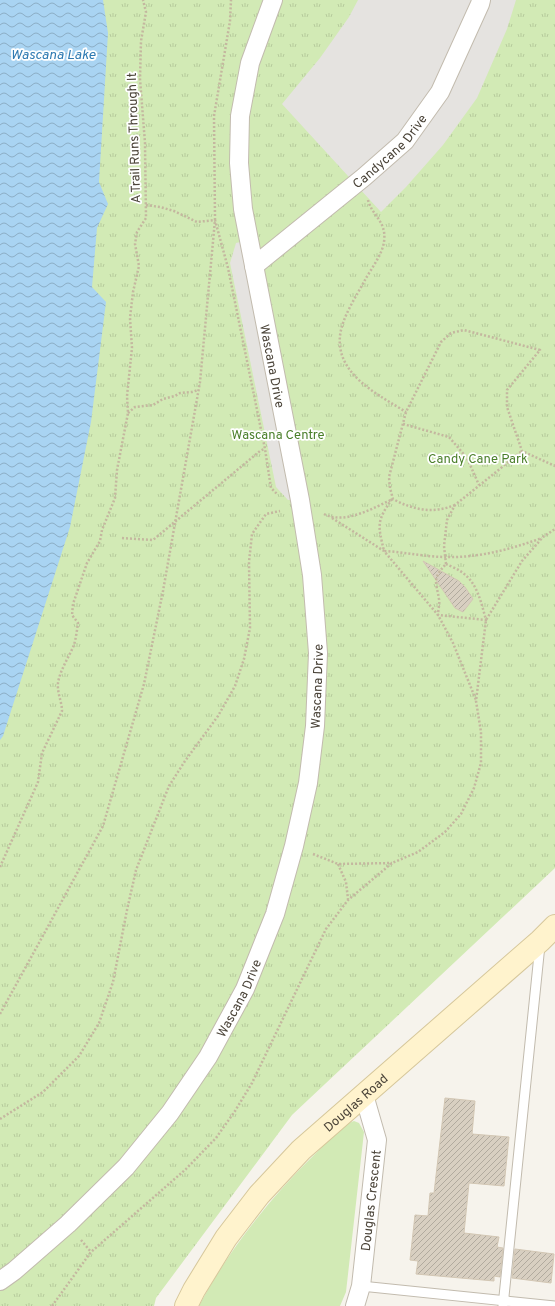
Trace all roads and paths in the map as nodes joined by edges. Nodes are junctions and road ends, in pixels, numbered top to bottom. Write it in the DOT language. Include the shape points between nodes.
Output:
graph roads {
  1 [pos="143,0"];
  2 [pos="231,0"];
  3 [pos="273,0"];
  4 [pos="481,0"];
  5 [pos="364,178"];
  6 [pos="146,205"];
  7 [pos="215,220"];
  8 [pos="254,266"];
  9 [pos="199,389"];
  10 [pos="406,412"];
  11 [pos="128,413"];
  12 [pos="403,424"];
  13 [pos="264,449"];
  14 [pos="522,452"];
  15 [pos="555,466"];
  16 [pos="479,486"];
  17 [pos="393,499"];
  18 [pos="455,505"];
  19 [pos="294,510"];
  20 [pos="331,517"];
  21 [pos="176,520"];
  22 [pos="555,529"];
  23 [pos="542,537"];
  24 [pos="122,538"];
  25 [pos="384,551"];
  26 [pos="444,558"];
  27 [pos="446,564"];
  28 [pos="438,615"];
  29 [pos="486,620"];
  30 [pos="476,701"];
  31 [pos="294,846"];
  32 [pos="392,863"];
  33 [pos="338,864"];
  34 [pos="0,867"];
  35 [pos="348,900"];
  36 [pos="555,926"];
  37 [pos="540,941"];
  38 [pos="0,1014"];
  39 [pos="364,1095"];
  40 [pos="0,1119"];
  41 [pos="0,1280"];
  42 [pos="361,1286"];
  43 [pos="504,1303"];
  44 [pos="52,1306"];
  45 [pos="186,1306"];
  46 [pos="356,1306"];
  47 [pos="555,1306"];
  1 -- 6 [label="path, A Trail Runs Through It" via="146,12 141,41 140,79"];
  2 -- 7 [label="path" via="230,21 214,116"];
  3 -- 8 [label="street, Wascana Drive" via="250,63 240,116 240,178"];
  4 -- 5 [label="street, Candycane Drive" via="440,92 405,141"];
  5 -- 8 [label="street, Candycane Drive"];
  5 -- 10 [label="path" via="370,206 380,220 384,243 346,315 340,336 342,352 354,377"];
  6 -- 7 [label="path" via="174,211 197,222"];
  6 -- 11 [label="path, A Trail Runs Through It" via="146,218 137,232 135,244 139,266 130,318 132,348 127,396"];
  7 -- 9 [label="path"];
  7 -- 13 [label="path" via="228,268"];
  8 -- 19 [label="street, Wascana Drive"];
  9 -- 11 [label="path" via="180,393 153,405 135,407"];
  9 -- 21 [label="path"];
  10 -- 12 [label="path"];
  10 -- 14 [label="path" via="441,342 451,332 464,330 540,350 507,390 507,407"];
  11 -- 34 [label="path, A Trail Runs Through It" via="117,470 115,498 100,542 87,563 73,604 72,615 78,623 74,643 58,682 62,711 42,753 38,782"];
  12 -- 16 [label="path" via="449,437 467,458"];
  12 -- 17 [label="path" via="389,477"];
  13 -- 19 [label="path" via="271,488"];
  13 -- 21 [label="path"];
  14 -- 15 [label="path"];
  14 -- 16 [label="path"];
  16 -- 18 [label="path"];
  17 -- 18 [label="path" via="405,505 434,511"];
  17 -- 20 [label="path" via="362,514"];
  17 -- 25 [label="path" via="383,512 378,527"];
  18 -- 26 [label="path" via="447,520"];
  19 -- 20 [label="path" via="318,511"];
  19 -- 31 [label="street, Wascana Drive" via="312,575 318,653 315,726 308,783"];
  19 -- 40 [label="path" via="266,514 252,534 249,562 250,628 244,659 235,686 218,716 169,786 136,870 113,982 99,1023 79,1056 43,1092"];
  20 -- 25 [label="path"];
  21 -- 24 [label="path" via="153,540"];
  21 -- 38 [label="path" via="144,684 103,826"];
  22 -- 23 [label="path"];
  23 -- 26 [label="path" via="518,547 472,557"];
  23 -- 29 [label="path" via="522,561"];
  25 -- 26 [label="path"];
  25 -- 28 [label="path"];
  26 -- 27 [label="path"];
  27 -- 28 [label="path" via="438,572 435,584 440,600"];
  27 -- 29 [label="path" via="461,571 472,582"];
  28 -- 29 [label="path"];
  28 -- 30 [label="path"];
  29 -- 30 [label="path"];
  30 -- 32 [label="path" via="481,732 481,763 474,788 462,814 445,832 418,852"];
  31 -- 33 [label="path"];
  31 -- 41 [label="street, Wascana Drive" via="275,914 245,989 208,1057 174,1107 126,1167 68,1224"];
  32 -- 33 [label="path"];
  32 -- 35 [label="path"];
  33 -- 35 [label="path" via="346,882"];
  35 -- 44 [label="path" via="326,929 252,1083 216,1138 186,1169 91,1252"];
  36 -- 37 [label="street, Douglas Road"];
  37 -- 39 [label="street, Douglas Road"];
  37 -- 43 [label="lane"];
  39 -- 42 [label="street, Douglas Crescent" via="377,1140"];
  39 -- 45 [label="street, Douglas Road" via="301,1150 259,1195 226,1238"];
  42 -- 43 [label="lane"];
  42 -- 46 [label="street, Douglas Crescent"];
  43 -- 47 [label="lane"];
}
